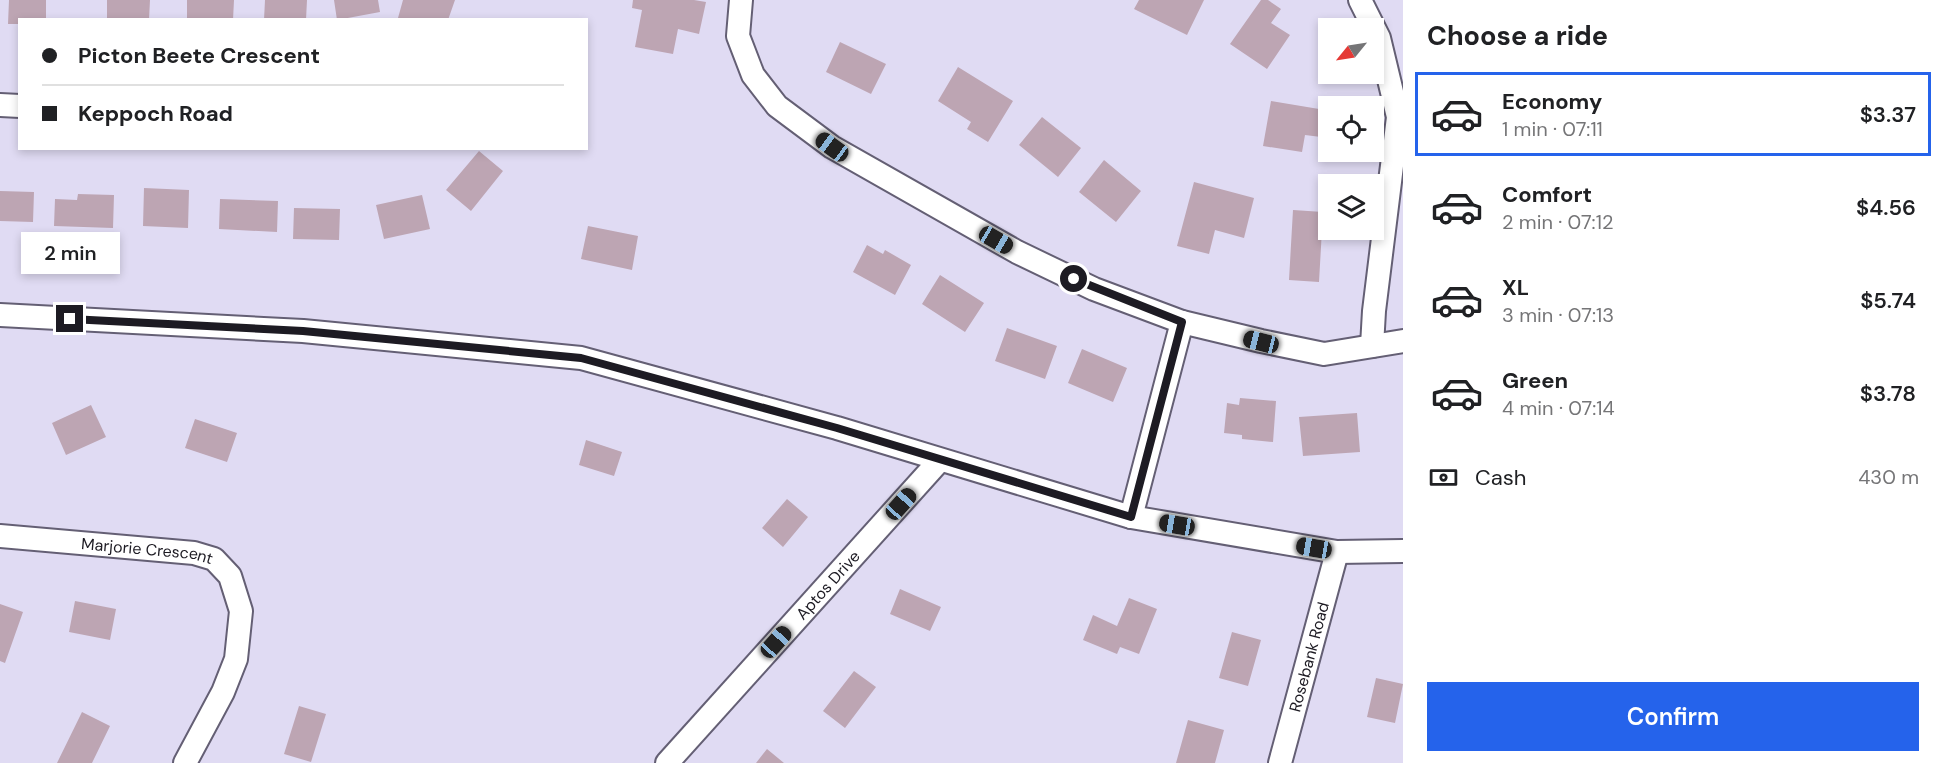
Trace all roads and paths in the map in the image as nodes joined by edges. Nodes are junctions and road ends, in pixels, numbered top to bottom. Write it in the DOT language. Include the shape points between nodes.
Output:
graph roads {
  1 [pos="741,0"];
  2 [pos="1360,0"];
  3 [pos="0,105"];
  4 [pos="18,106"];
  5 [pos="0,315"];
  6 [pos="1182,322"];
  7 [pos="1403,341"];
  8 [pos="1372,346"];
  9 [pos="940,460"];
  10 [pos="1131,517"];
  11 [pos="0,536"];
  12 [pos="1403,551"];
  13 [pos="1337,552"];
  14 [pos="185,763"];
  15 [pos="667,763"];
  16 [pos="1280,763"];
  1 -- 6 [label="street" via="738,36 753,75 777,106 832,147 1017,252 1094,289"];
  2 -- 8 [label="street" via="1379,39 1398,117"];
  3 -- 4 [label="street"];
  5 -- 9 [label="street" via="303,331 581,358"];
  6 -- 8 [label="street" via="1324,354"];
  6 -- 10 [label="street"];
  7 -- 8 [label="street"];
  9 -- 10 [label="street"];
  9 -- 15 [label="street, Aptos Drive"];
  10 -- 13 [label="street"];
  11 -- 14 [label="street, Marjorie Crescent" via="194,553 214,559 230,576 241,611 236,659 223,693"];
  12 -- 13 [label="street"];
  13 -- 16 [label="street, Rosebank Road"];
}
